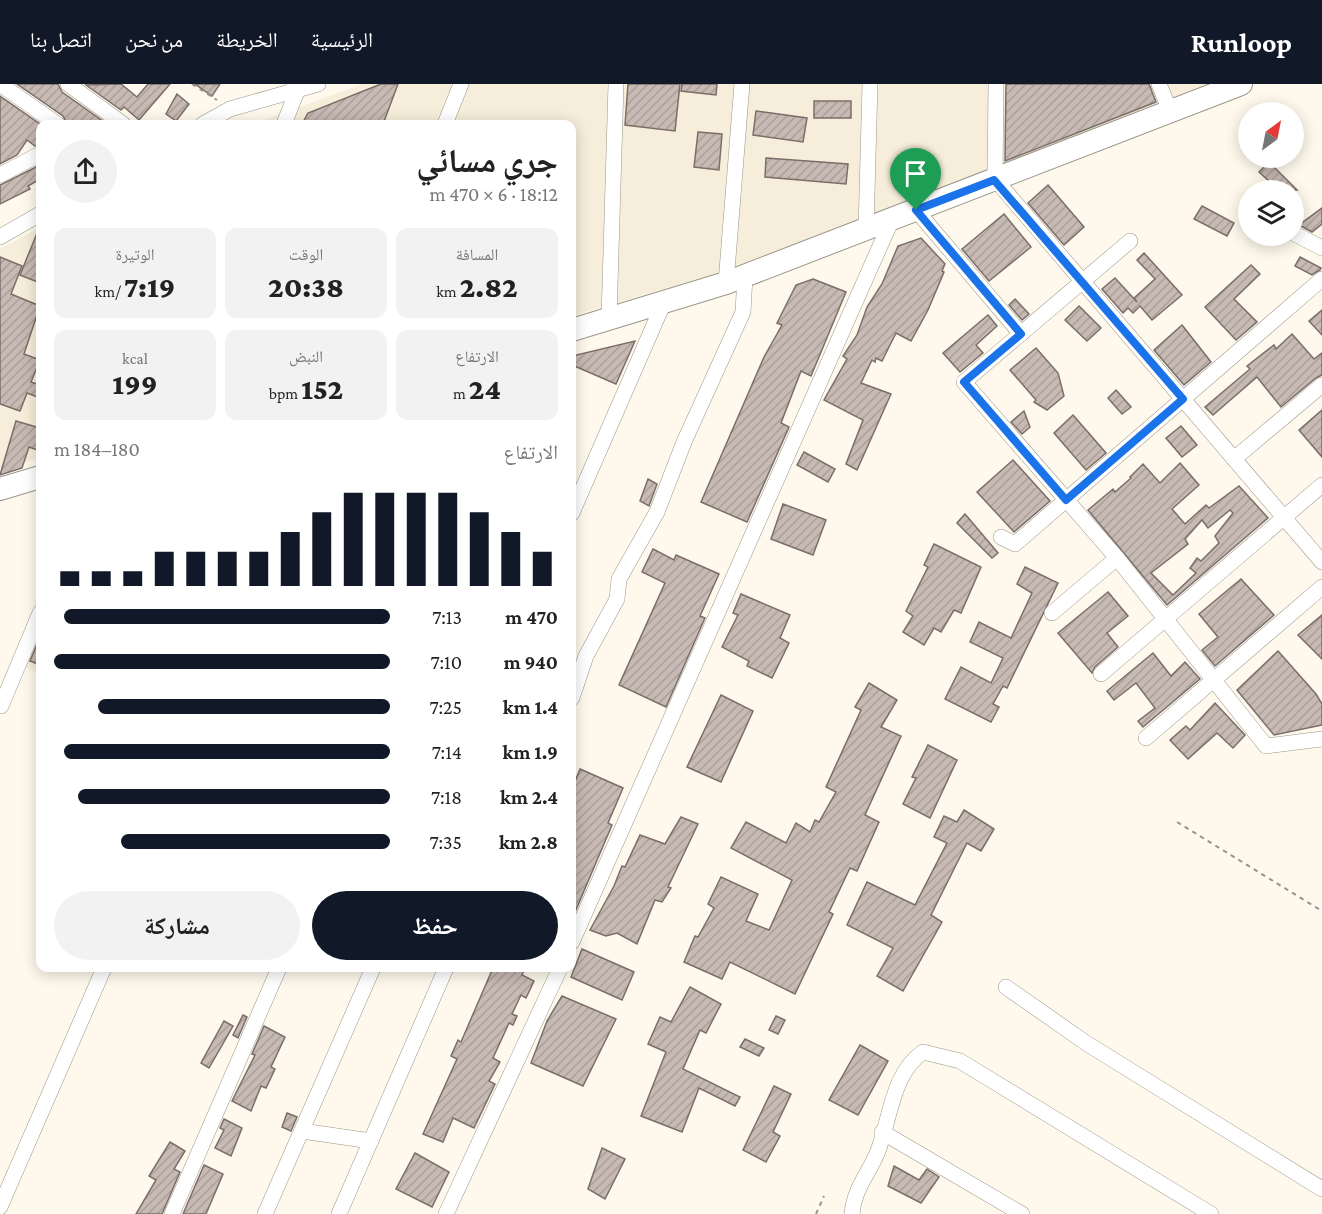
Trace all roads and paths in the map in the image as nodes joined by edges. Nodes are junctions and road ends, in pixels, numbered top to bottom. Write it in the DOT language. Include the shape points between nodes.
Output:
graph roads {
  1 [pos="0,84"];
  2 [pos="68,84"];
  3 [pos="192,84"];
  4 [pos="318,84"];
  5 [pos="460,84"];
  6 [pos="616,84"];
  7 [pos="742,84"];
  8 [pos="870,84"];
  9 [pos="996,84"];
  10 [pos="1159,84"];
  11 [pos="1241,84"];
  12 [pos="295,88"];
  13 [pos="230,109"];
  14 [pos="1170,111"];
  15 [pos="51,120"];
  16 [pos="118,120"];
  17 [pos="210,120"];
  18 [pos="285,120"];
  19 [pos="446,120"];
  20 [pos="36,156"];
  21 [pos="0,174"];
  22 [pos="994,180"];
  23 [pos="916,210"];
  24 [pos="36,216"];
  25 [pos="892,219"];
  26 [pos="866,229"];
  27 [pos="0,237"];
  28 [pos="1304,239"];
  29 [pos="1130,241"];
  30 [pos="1322,248"];
  31 [pos="1322,279"];
  32 [pos="736,280"];
  33 [pos="1082,282"];
  34 [pos="664,302"];
  35 [pos="609,319"];
  36 [pos="576,329"];
  37 [pos="1021,334"];
  38 [pos="1322,385"];
  39 [pos="1183,399"];
  40 [pos="1234,459"];
  41 [pos="36,478"];
  42 [pos="1322,485"];
  43 [pos="0,489"];
  44 [pos="1066,500"];
  45 [pos="576,504"];
  46 [pos="1284,517"];
  47 [pos="1001,537"];
  48 [pos="1117,558"];
  49 [pos="1322,562"];
  50 [pos="1322,587"];
  51 [pos="1052,613"];
  52 [pos="1164,620"];
  53 [pos="36,623"];
  54 [pos="1101,674"];
  55 [pos="1215,679"];
  56 [pos="576,686"];
  57 [pos="1,706"];
  58 [pos="1146,738"];
  59 [pos="1322,739"];
  60 [pos="1177,822"];
  61 [pos="1322,912"];
  62 [pos="576,933"];
  63 [pos="102,972"];
  64 [pos="277,972"];
  65 [pos="371,972"];
  66 [pos="444,972"];
  67 [pos="558,972"];
  68 [pos="1006,987"];
  69 [pos="302,1131"];
  70 [pos="882,1132"];
  71 [pos="370,1141"];
  72 [pos="1322,1189"];
  73 [pos="824,1196"];
  74 [pos="0,1207"];
  75 [pos="172,1214"];
  76 [pos="265,1214"];
  77 [pos="339,1214"];
  78 [pos="446,1214"];
  79 [pos="816,1214"];
  80 [pos="852,1214"];
  81 [pos="1022,1214"];
  82 [pos="1211,1214"];
  1 -- 15 [label="street"];
  2 -- 16 [label="street"];
  3 -- 13 [label="path"];
  4 -- 12 [label="street"];
  5 -- 19 [label="street"];
  6 -- 35 [label="street"];
  7 -- 32 [label="street"];
  8 -- 26 [label="street"];
  9 -- 22 [label="street"];
  10 -- 14 [label="street"];
  11 -- 14 [label="main road"];
  12 -- 13 [label="street"];
  12 -- 18 [label="street"];
  13 -- 17 [label="street"];
  14 -- 22 [label="main road"];
  20 -- 21 [label="street"];
  22 -- 23 [label="main road"];
  22 -- 33 [label="street"];
  23 -- 25 [label="main road"];
  23 -- 37 [label="street"];
  24 -- 27 [label="street"];
  25 -- 26 [label="main road"];
  25 -- 62 [label="street"];
  26 -- 32 [label="main road"];
  28 -- 30 [label="street"];
  29 -- 33 [label="street"];
  31 -- 39 [label="street"];
  32 -- 34 [label="main road"];
  32 -- 56 [label="street" via="743,312 657,512 619,579 617,599 586,657"];
  33 -- 37 [label="street"];
  33 -- 39 [label="street"];
  34 -- 35 [label="main road"];
  34 -- 45 [label="street"];
  35 -- 36 [label="main road"];
  37 -- 44 [label="street" via="964,382"];
  38 -- 40 [label="street"];
  39 -- 40 [label="street"];
  39 -- 44 [label="street"];
  40 -- 46 [label="street"];
  41 -- 43 [label="main road"];
  42 -- 46 [label="street"];
  44 -- 47 [label="street" via="1015,544"];
  44 -- 48 [label="street"];
  46 -- 49 [label="street"];
  46 -- 52 [label="street"];
  48 -- 51 [label="street"];
  48 -- 52 [label="street"];
  50 -- 55 [label="street"];
  52 -- 54 [label="street"];
  52 -- 55 [label="street"];
  53 -- 57 [label="street"];
  55 -- 58 [label="street"];
  55 -- 59 [label="street" via="1266,746"];
  60 -- 61 [label="path"];
  63 -- 74 [label="street"];
  64 -- 75 [label="street"];
  65 -- 69 [label="street"];
  66 -- 71 [label="street"];
  67 -- 78 [label="street"];
  68 -- 72 [label="street" via="1086,1043"];
  69 -- 71 [label="street"];
  69 -- 76 [label="street"];
  70 -- 80 [label="street" via="878,1151 853,1197"];
  70 -- 81 [label="street"];
  70 -- 82 [label="street" via="898,1087 915,1057 923,1052 936,1053 960,1061"];
  71 -- 77 [label="street"];
  73 -- 79 [label="path"];
}
